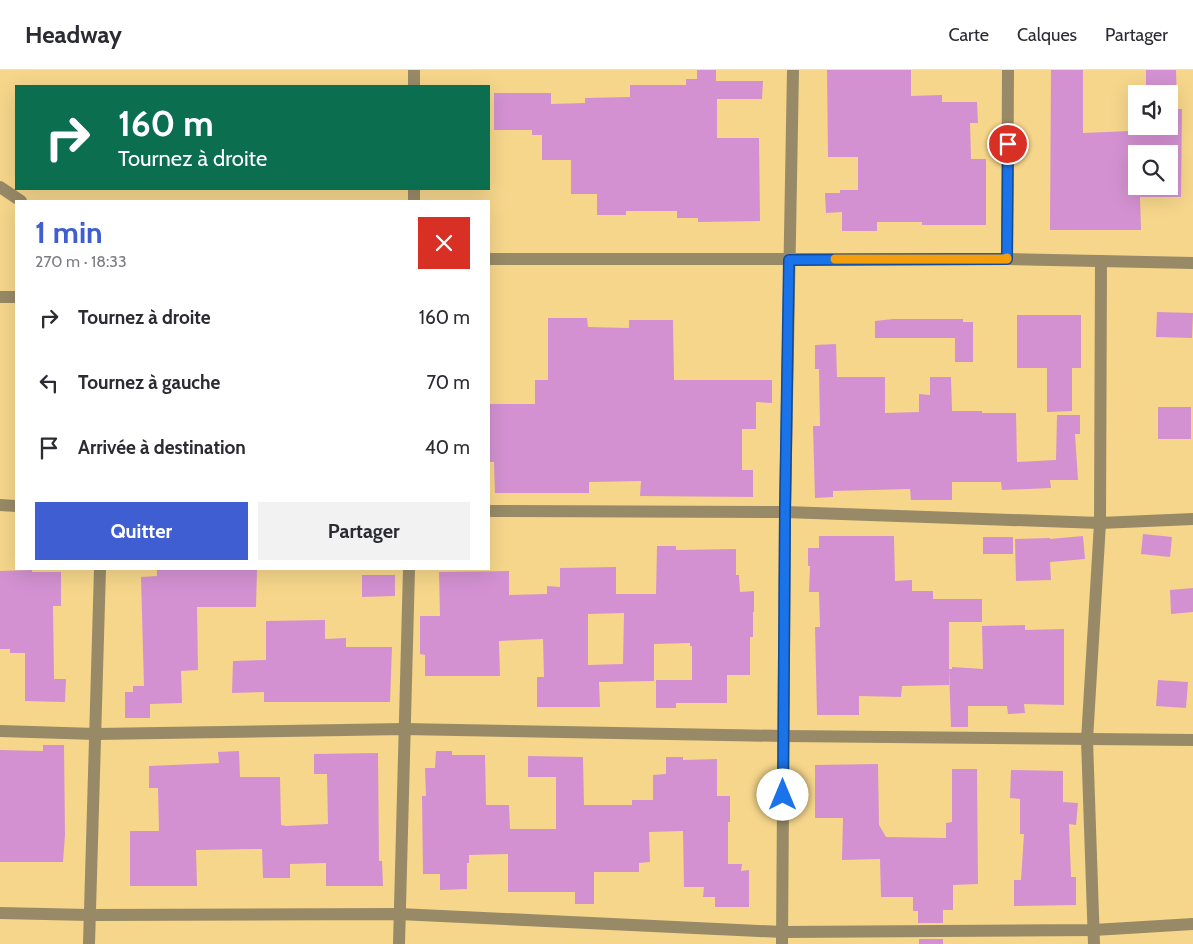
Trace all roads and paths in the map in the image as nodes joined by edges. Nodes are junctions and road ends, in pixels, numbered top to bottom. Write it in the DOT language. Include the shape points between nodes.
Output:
graph roads {
  1 [pos="414,70"];
  2 [pos="793,70"];
  3 [pos="1008,70"];
  4 [pos="414,85"];
  5 [pos="0,187"];
  6 [pos="20,200"];
  7 [pos="490,259"];
  8 [pos="1007,259"];
  9 [pos="789,260"];
  10 [pos="1100,261"];
  11 [pos="1193,263"];
  12 [pos="0,297"];
  13 [pos="15,297"];
  14 [pos="0,505"];
  15 [pos="15,506"];
  16 [pos="490,511"];
  17 [pos="785,512"];
  18 [pos="1193,519"];
  19 [pos="1100,523"];
  20 [pos="100,570"];
  21 [pos="409,570"];
  22 [pos="404,729"];
  23 [pos="0,732"];
  24 [pos="96,734"];
  25 [pos="784,736"];
  26 [pos="1087,740"];
  27 [pos="1193,740"];
  28 [pos="0,913"];
  29 [pos="399,914"];
  30 [pos="89,915"];
  31 [pos="1193,924"];
  32 [pos="1094,930"];
  33 [pos="782,938"];
  34 [pos="89,944"];
  35 [pos="399,944"];
  36 [pos="1094,944"];
  1 -- 4 [label="street"];
  2 -- 9 [label="street"];
  3 -- 8 [label="street"];
  5 -- 6 [label="street"];
  7 -- 9 [label="street"];
  8 -- 9 [label="street"];
  8 -- 10 [label="street"];
  9 -- 17 [label="street"];
  10 -- 11 [label="street"];
  10 -- 19 [label="street"];
  12 -- 13 [label="street"];
  14 -- 15 [label="street"];
  16 -- 17 [label="street"];
  17 -- 19 [label="street"];
  17 -- 25 [label="street"];
  18 -- 19 [label="street"];
  19 -- 26 [label="street"];
  20 -- 24 [label="street"];
  21 -- 22 [label="street"];
  22 -- 24 [label="street"];
  22 -- 25 [label="street"];
  22 -- 29 [label="street"];
  23 -- 24 [label="street"];
  24 -- 30 [label="street"];
  25 -- 26 [label="street"];
  25 -- 33 [label="street"];
  26 -- 27 [label="street"];
  26 -- 32 [label="street"];
  28 -- 30 [label="street"];
  29 -- 30 [label="street"];
  29 -- 33 [label="street"];
  29 -- 35 [label="street"];
  30 -- 34 [label="street"];
  31 -- 32 [label="street"];
  32 -- 33 [label="street"];
  32 -- 36 [label="street"];
}
